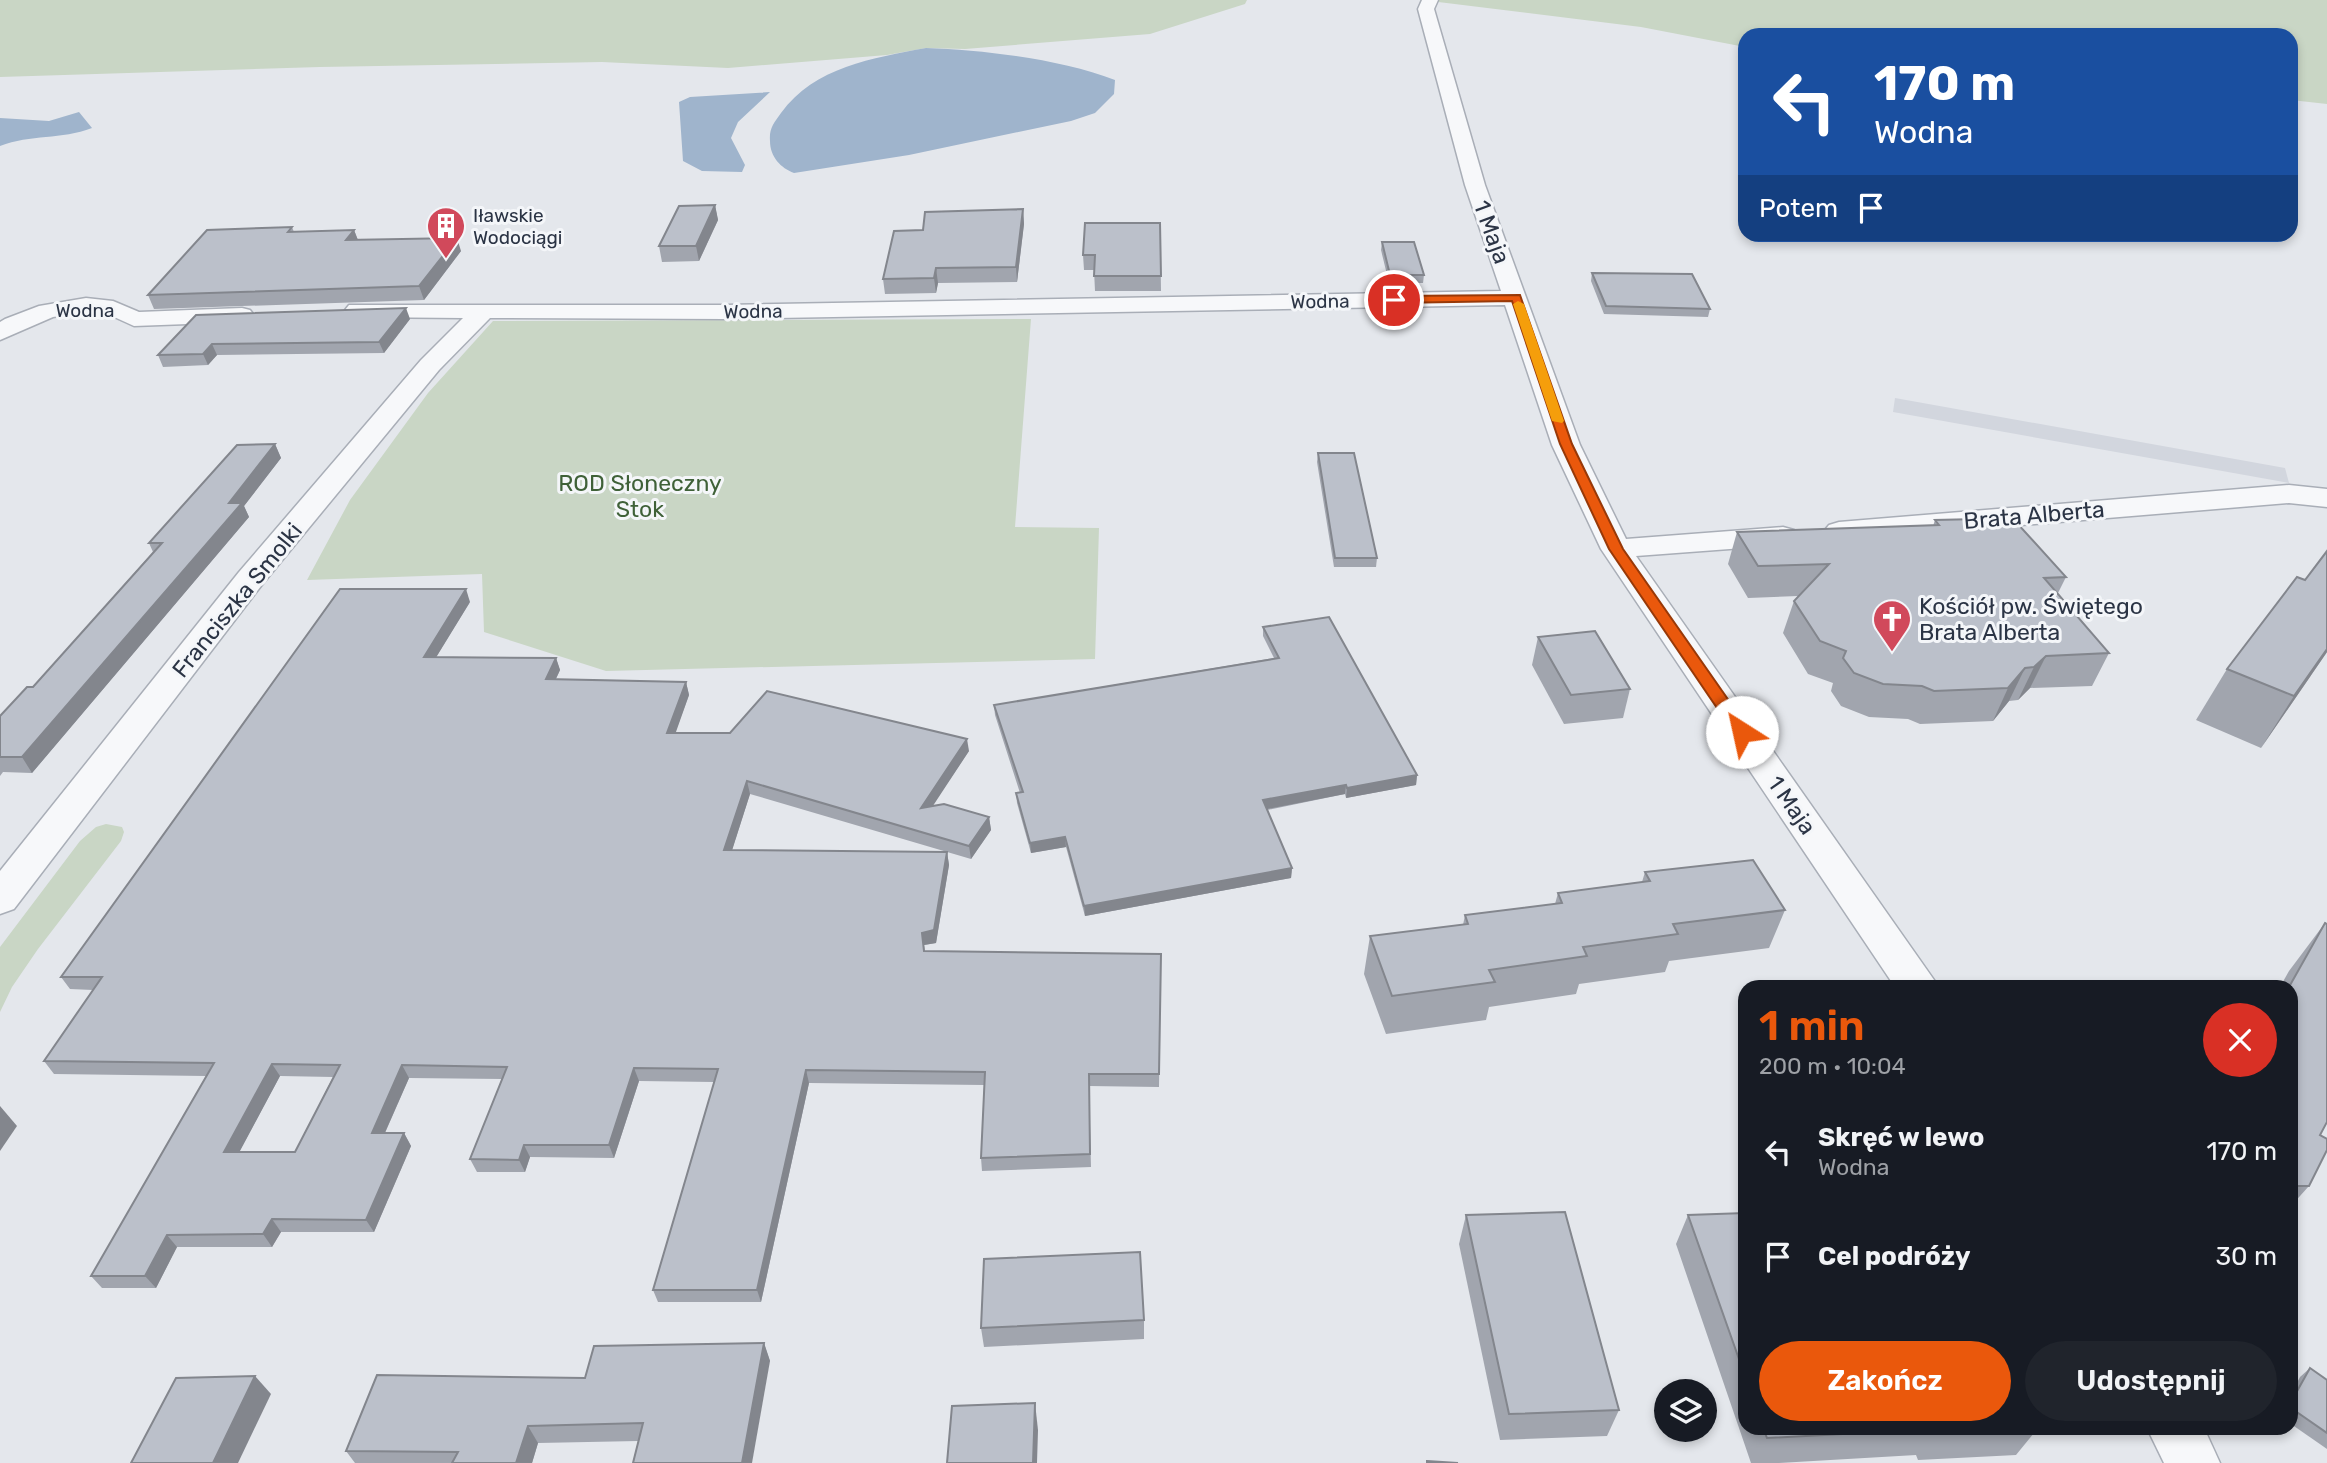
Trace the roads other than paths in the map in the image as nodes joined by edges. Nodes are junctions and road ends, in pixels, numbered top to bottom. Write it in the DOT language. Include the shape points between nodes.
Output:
graph roads {
  1 [pos="1430,0"];
  2 [pos="1516,298"];
  3 [pos="484,310"];
  4 [pos="335,311"];
  5 [pos="268,314"];
  6 [pos="0,333"];
  7 [pos="2327,498"];
  8 [pos="1616,549"];
  9 [pos="0,899"];
  10 [pos="1913,980"];
  11 [pos="2178,1435"];
  12 [pos="2193,1463"];
  1 -- 2 [label="street, 1 Maja" via="1426,9 1475,185"];
  2 -- 3 [label="street, Wodna" via="726,312"];
  2 -- 8 [label="street, 1 Maja" via="1566,444"];
  3 -- 4 [label="street, Wodna"];
  3 -- 9 [label="street, Franciszka Smolki" via="430,365 250,579"];
  5 -- 6 [label="street, Wodna" via="134,319 123,309 48,309 15,321"];
  7 -- 8 [label="street, Brata Alberta" via="2289,494"];
  8 -- 10 [label="street, 1 Maja"];
  11 -- 12 [label="street"];
}
